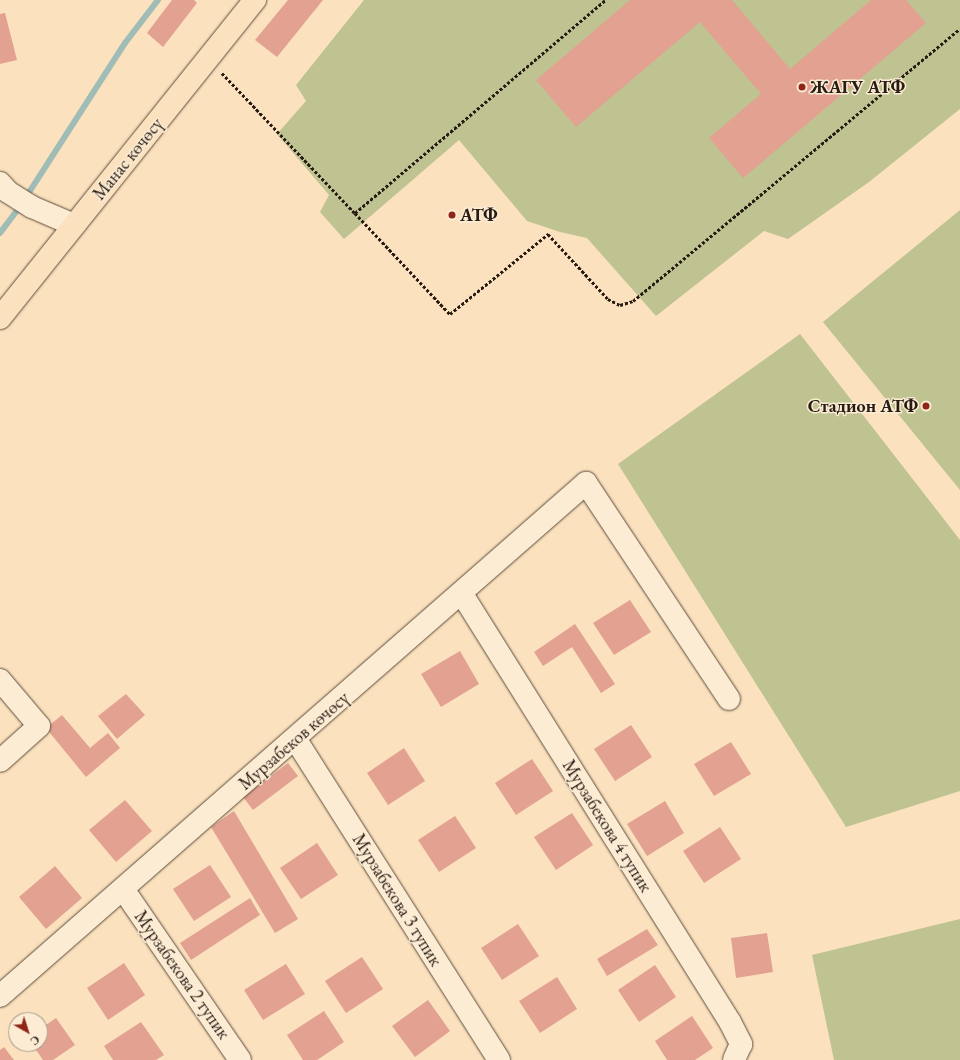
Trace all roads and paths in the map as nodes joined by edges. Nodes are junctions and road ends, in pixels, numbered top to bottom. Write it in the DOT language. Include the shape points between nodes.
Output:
graph roads {
  1 [pos="255,0"];
  2 [pos="605,0"];
  3 [pos="960,28"];
  4 [pos="220,71"];
  5 [pos="4,188"];
  6 [pos="355,213"];
  7 [pos="74,225"];
  8 [pos="0,318"];
  9 [pos="462,594"];
  10 [pos="0,680"];
  11 [pos="729,699"];
  12 [pos="296,740"];
  13 [pos="0,762"];
  14 [pos="123,889"];
  15 [pos="0,996"];
  16 [pos="240,1060"];
  17 [pos="499,1060"];
  18 [pos="734,1060"];
  1 -- 7 [label="main road, Манас көчөсү"];
  2 -- 6 [label="path"];
  3 -- 6 [label="path" via="633,301 620,304 608,299 548,234 450,314"];
  4 -- 6 [label="path"];
  5 -- 7 [label="street" via="32,207"];
  7 -- 8 [label="main road, Манас көчөсү"];
  9 -- 11 [label="street, Мурзабеков көчөсү" via="586,483"];
  9 -- 12 [label="street, Мурзабеков көчөсү"];
  9 -- 18 [label="street, Мурзабекова 4 тупик" via="730,1022 741,1044"];
  10 -- 13 [label="street" via="39,726"];
  12 -- 14 [label="street, Мурзабеков көчөсү"];
  12 -- 17 [label="street, Мурзабекова 3 тупик"];
  14 -- 15 [label="street, Мурзабеков көчөсү"];
  14 -- 16 [label="street, Мурзабекова 2 тупик"];
}
